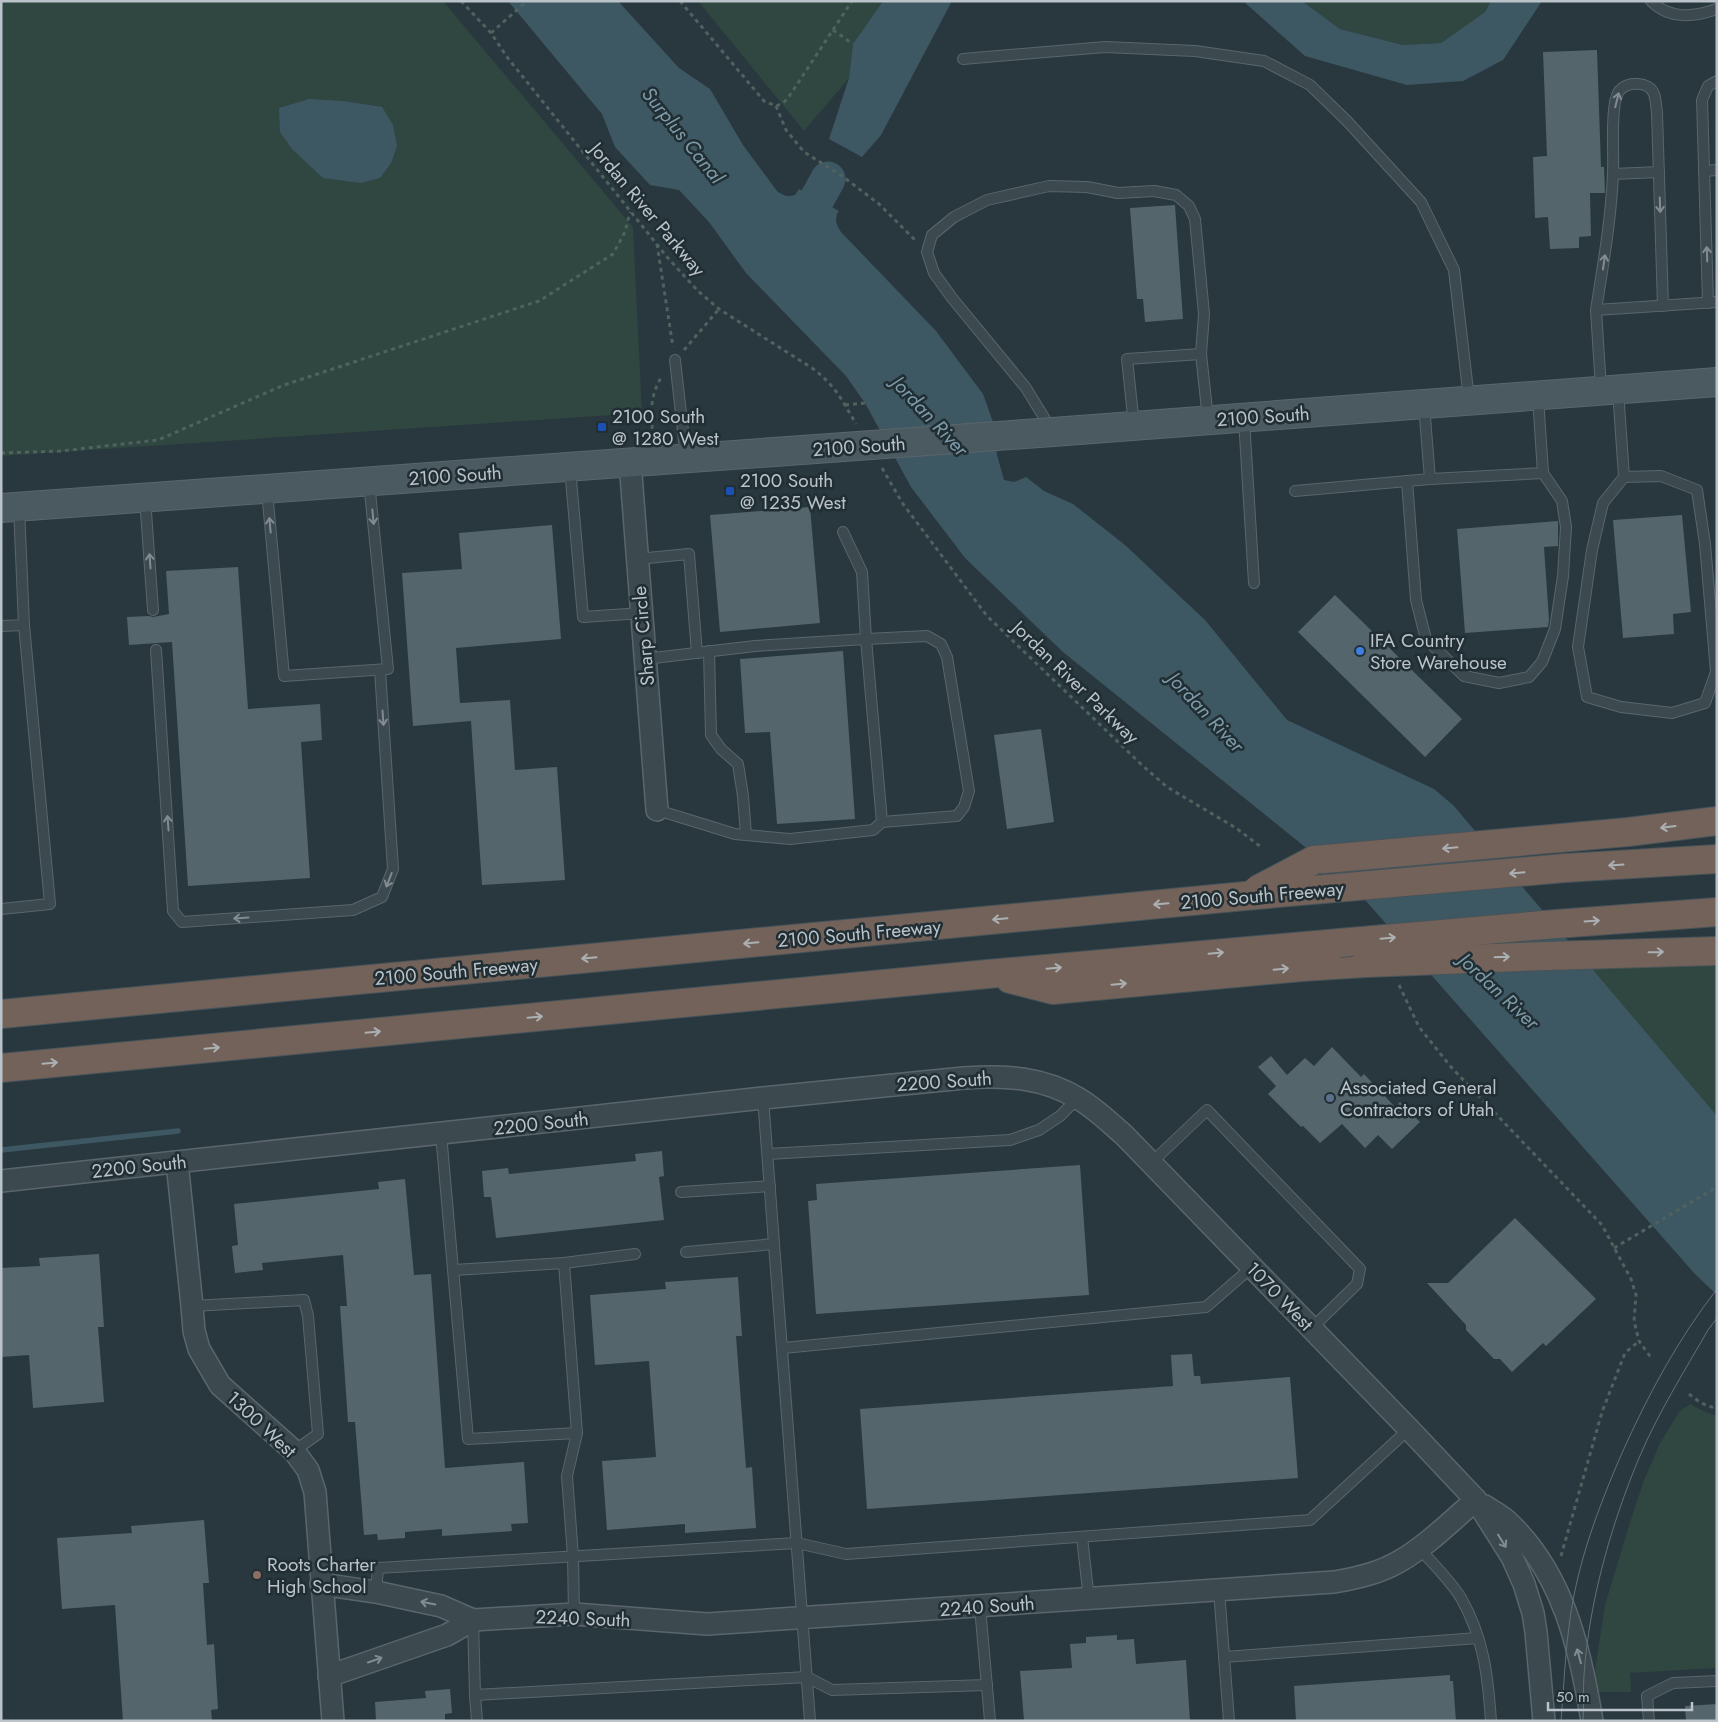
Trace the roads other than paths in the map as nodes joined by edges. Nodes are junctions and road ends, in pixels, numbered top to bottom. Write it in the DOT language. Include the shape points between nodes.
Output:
graph roads {
  1 [pos="1651,1"];
  2 [pos="1717,9"];
  3 [pos="963,59"];
  4 [pos="1717,82"];
  5 [pos="1717,170"];
  6 [pos="1704,171"];
  7 [pos="1659,172"];
  8 [pos="1613,174"];
  9 [pos="1712,302"];
  10 [pos="1663,306"];
  11 [pos="1596,310"];
  12 [pos="1201,354"];
  13 [pos="675,360"];
  14 [pos="1717,382"];
  15 [pos="1609,390"];
  16 [pos="1538,395"];
  17 [pos="1469,401"];
  18 [pos="1424,404"];
  19 [pos="1244,418"];
  20 [pos="1208,420"];
  21 [pos="1134,425"];
  22 [pos="1053,432"];
  23 [pos="686,458"];
  24 [pos="630,462"];
  25 [pos="570,467"];
  26 [pos="1543,473"];
  27 [pos="1624,477"];
  28 [pos="1430,479"];
  29 [pos="369,481"];
  30 [pos="1407,481"];
  31 [pos="267,489"];
  32 [pos="1295,491"];
  33 [pos="145,498"];
  34 [pos="10,508"];
  35 [pos="842,532"];
  36 [pos="637,559"];
  37 [pos="1254,583"];
  38 [pos="153,610"];
  39 [pos="642,613"];
  40 [pos="24,625"];
  41 [pos="1,626"];
  42 [pos="866,639"];
  43 [pos="156,650"];
  44 [pos="709,651"];
  45 [pos="697,653"];
  46 [pos="645,658"];
  47 [pos="380,670"];
  48 [pos="657,810"];
  49 [pos="1717,821"];
  50 [pos="882,822"];
  51 [pos="746,835"];
  52 [pos="1717,859"];
  53 [pos="1245,896"];
  54 [pos="1,909"];
  55 [pos="1717,912"];
  56 [pos="1717,951"];
  57 [pos="988,974"];
  58 [pos="1,1014"];
  59 [pos="1,1068"];
  60 [pos="763,1098"];
  61 [pos="1078,1098"];
  62 [pos="441,1134"];
  63 [pos="768,1154"];
  64 [pos="177,1162"];
  65 [pos="1151,1163"];
  66 [pos="1,1181"];
  67 [pos="770,1186"];
  68 [pos="681,1192"];
  69 [pos="774,1244"];
  70 [pos="686,1252"];
  71 [pos="635,1254"];
  72 [pos="564,1263"];
  73 [pos="1252,1267"];
  74 [pos="454,1270"];
  75 [pos="192,1306"];
  76 [pos="1312,1328"];
  77 [pos="782,1348"];
  78 [pos="1409,1429"];
  79 [pos="577,1433"];
  80 [pos="294,1451"];
  81 [pos="1476,1500"];
  82 [pos="1082,1537"];
  83 [pos="797,1543"];
  84 [pos="1419,1548"];
  85 [pos="573,1556"];
  86 [pos="321,1584"];
  87 [pos="1219,1590"];
  88 [pos="376,1592"];
  89 [pos="1089,1600"];
  90 [pos="980,1607"];
  91 [pos="574,1614"];
  92 [pos="803,1618"];
  93 [pos="473,1620"];
  94 [pos="1478,1638"];
  95 [pos="1224,1656"];
  96 [pos="329,1676"];
  97 [pos="807,1677"];
  98 [pos="1717,1681"];
  99 [pos="987,1685"];
  100 [pos="475,1696"];
  101 [pos="333,1721"];
  102 [pos="477,1721"];
  103 [pos="810,1721"];
  104 [pos="990,1721"];
  105 [pos="1229,1721"];
  106 [pos="1491,1721"];
  107 [pos="1544,1721"];
  108 [pos="1592,1721"];
  109 [pos="1648,1721"];
  1 -- 2 [label="lane" via="1672,14 1686,16"];
  3 -- 17 [label="lane" via="1105,47 1194,51 1264,61 1310,85 1348,121 1421,202 1454,270"];
  4 -- 6 [label="lane" via="1708,86 1702,100"];
  5 -- 6 [label="lane"];
  9 -- 6 [label="lane, one-way"];
  7 -- 8 [label="lane"];
  8 -- 7 [label="lane, one-way" via="1616,100 1626,86 1639,83 1648,86 1654,94"];
  7 -- 10 [label="lane, one-way"];
  11 -- 8 [label="lane, one-way"];
  9 -- 10 [label="lane"];
  10 -- 11 [label="lane"];
  11 -- 15 [label="lane"];
  12 -- 20 [label="lane"];
  12 -- 21 [label="lane" via="1127,359"];
  12 -- 22 [label="lane" via="1204,314 1195,219 1189,206 1176,195 1049,186 987,200 954,217 932,235 927,252 934,273 1026,388"];
  13 -- 23 [label="lane"];
  14 -- 15 [label="street, 2100 South"];
  15 -- 16 [label="street, 2100 South"];
  15 -- 27 [label="lane"];
  16 -- 17 [label="street, 2100 South"];
  16 -- 26 [label="lane"];
  17 -- 18 [label="street, 2100 South"];
  18 -- 19 [label="street, 2100 South"];
  18 -- 28 [label="lane"];
  19 -- 20 [label="street, 2100 South"];
  19 -- 37 [label="lane"];
  20 -- 21 [label="street, 2100 South"];
  21 -- 22 [label="street, 2100 South"];
  22 -- 23 [label="street, 2100 South, bridge"];
  23 -- 24 [label="street, 2100 South"];
  24 -- 25 [label="street, 2100 South"];
  24 -- 36 [label="street, Sharp Circle"];
  25 -- 29 [label="street, 2100 South"];
  25 -- 39 [label="lane" via="583,617"];
  26 -- 28 [label="lane"];
  26 -- 30 [label="lane" via="1562,501 1566,526 1555,629 1542,662 1529,677 1499,683 1464,676 1426,639 1416,600"];
  27 -- 27 [label="lane" via="1602,504 1592,550 1578,647 1586,697 1621,707 1672,713 1705,703 1716,672 1697,490 1661,476"];
  28 -- 30 [label="lane"];
  29 -- 31 [label="street, 2100 South"];
  29 -- 47 [label="lane, one-way" via="388,669"];
  30 -- 32 [label="lane"];
  31 -- 33 [label="street, 2100 South"];
  47 -- 31 [label="lane, one-way" via="284,676"];
  33 -- 34 [label="street, 2100 South"];
  38 -- 33 [label="lane, one-way"];
  34 -- 40 [label="lane"];
  35 -- 42 [label="lane" via="862,572"];
  36 -- 39 [label="street, Sharp Circle"];
  36 -- 45 [label="lane" via="689,554"];
  39 -- 46 [label="street, Sharp Circle"];
  40 -- 41 [label="lane"];
  40 -- 54 [label="lane" via="50,904"];
  42 -- 44 [label="lane"];
  42 -- 50 [label="lane"];
  42 -- 50 [label="lane" via="927,636 941,644 947,657 969,791 964,807 956,816"];
  47 -- 43 [label="lane, one-way" via="393,870 382,897 353,910 182,922 173,910"];
  44 -- 45 [label="lane"];
  44 -- 51 [label="lane" via="711,735 738,764"];
  45 -- 46 [label="lane"];
  46 -- 48 [label="street, Sharp Circle"];
  48 -- 51 [label="lane"];
  49 -- 53 [label="highway, one-way, bridge" via="1314,860"];
  50 -- 51 [label="lane" via="873,830 799,838"];
  52 -- 53 [label="highway, 2100 South Freeway, one-way, bridge" via="1565,868"];
  53 -- 58 [label="highway, 2100 South Freeway, one-way"];
  57 -- 55 [label="highway, one-way, bridge"];
  57 -- 56 [label="highway, one-way, bridge" via="1053,990 1366,963"];
  59 -- 57 [label="highway, one-way"];
  60 -- 61 [label="street, 2200 South" via="991,1076 1046,1083"];
  60 -- 62 [label="street, 2200 South"];
  60 -- 63 [label="lane"];
  61 -- 63 [label="lane" via="1040,1130 1010,1140"];
  61 -- 65 [label="street, 1070 West" via="1119,1131"];
  62 -- 64 [label="street, 2200 South"];
  62 -- 74 [label="lane"];
  63 -- 67 [label="lane"];
  64 -- 66 [label="street, 2200 South"];
  64 -- 75 [label="street, 1300 West"];
  65 -- 73 [label="street, 1070 West"];
  65 -- 76 [label="lane" via="1207,1110 1360,1269 1357,1284"];
  67 -- 68 [label="lane"];
  67 -- 69 [label="lane"];
  69 -- 70 [label="lane"];
  69 -- 77 [label="lane"];
  71 -- 72 [label="lane"];
  72 -- 74 [label="lane"];
  72 -- 79 [label="lane"];
  73 -- 76 [label="street, 1070 West"];
  73 -- 77 [label="lane" via="1206,1307"];
  74 -- 79 [label="lane" via="468,1439"];
  75 -- 80 [label="street, 1300 West" via="199,1349 220,1385"];
  75 -- 80 [label="lane" via="304,1300 318,1434"];
  76 -- 78 [label="street, 1070 West"];
  77 -- 83 [label="lane"];
  78 -- 81 [label="street, 1070 West"];
  78 -- 82 [label="lane" via="1310,1520"];
  79 -- 85 [label="lane" via="567,1476"];
  80 -- 86 [label="street, 1300 West" via="308,1470 315,1492"];
  81 -- 84 [label="street, 2240 South"];
  81 -- 107 [label="street, 1070 West, one-way" via="1512,1557 1524,1584 1536,1632"];
  108 -- 81 [label="street, 1070 West, one-way" via="1570,1619 1549,1576 1506,1520"];
  82 -- 83 [label="lane" via="846,1554"];
  82 -- 89 [label="lane"];
  83 -- 85 [label="lane"];
  83 -- 92 [label="lane"];
  84 -- 87 [label="street, 2240 South" via="1369,1575 1343,1581"];
  84 -- 94 [label="lane" via="1460,1596"];
  85 -- 88 [label="lane" via="378,1568"];
  85 -- 91 [label="lane"];
  86 -- 88 [label="street, 2240 South"];
  86 -- 96 [label="street, 1300 West"];
  87 -- 89 [label="street, 2240 South"];
  87 -- 95 [label="lane"];
  93 -- 88 [label="street, 2240 South, one-way" via="442,1606"];
  89 -- 90 [label="street, 2240 South"];
  90 -- 92 [label="street, 2240 South"];
  90 -- 99 [label="lane"];
  91 -- 92 [label="street, 2240 South" via="707,1624"];
  91 -- 93 [label="street, 2240 South"];
  92 -- 97 [label="lane"];
  96 -- 93 [label="street, 2240 South, one-way" via="448,1635"];
  93 -- 100 [label="lane"];
  94 -- 95 [label="lane"];
  94 -- 106 [label="lane" via="1488,1673"];
  95 -- 105 [label="lane"];
  96 -- 101 [label="street, 1300 West"];
  97 -- 99 [label="lane" via="832,1690"];
  97 -- 100 [label="lane"];
  97 -- 103 [label="lane"];
  98 -- 109 [label="lane" via="1673,1684 1647,1696"];
  99 -- 104 [label="lane"];
  100 -- 102 [label="lane"];
}
